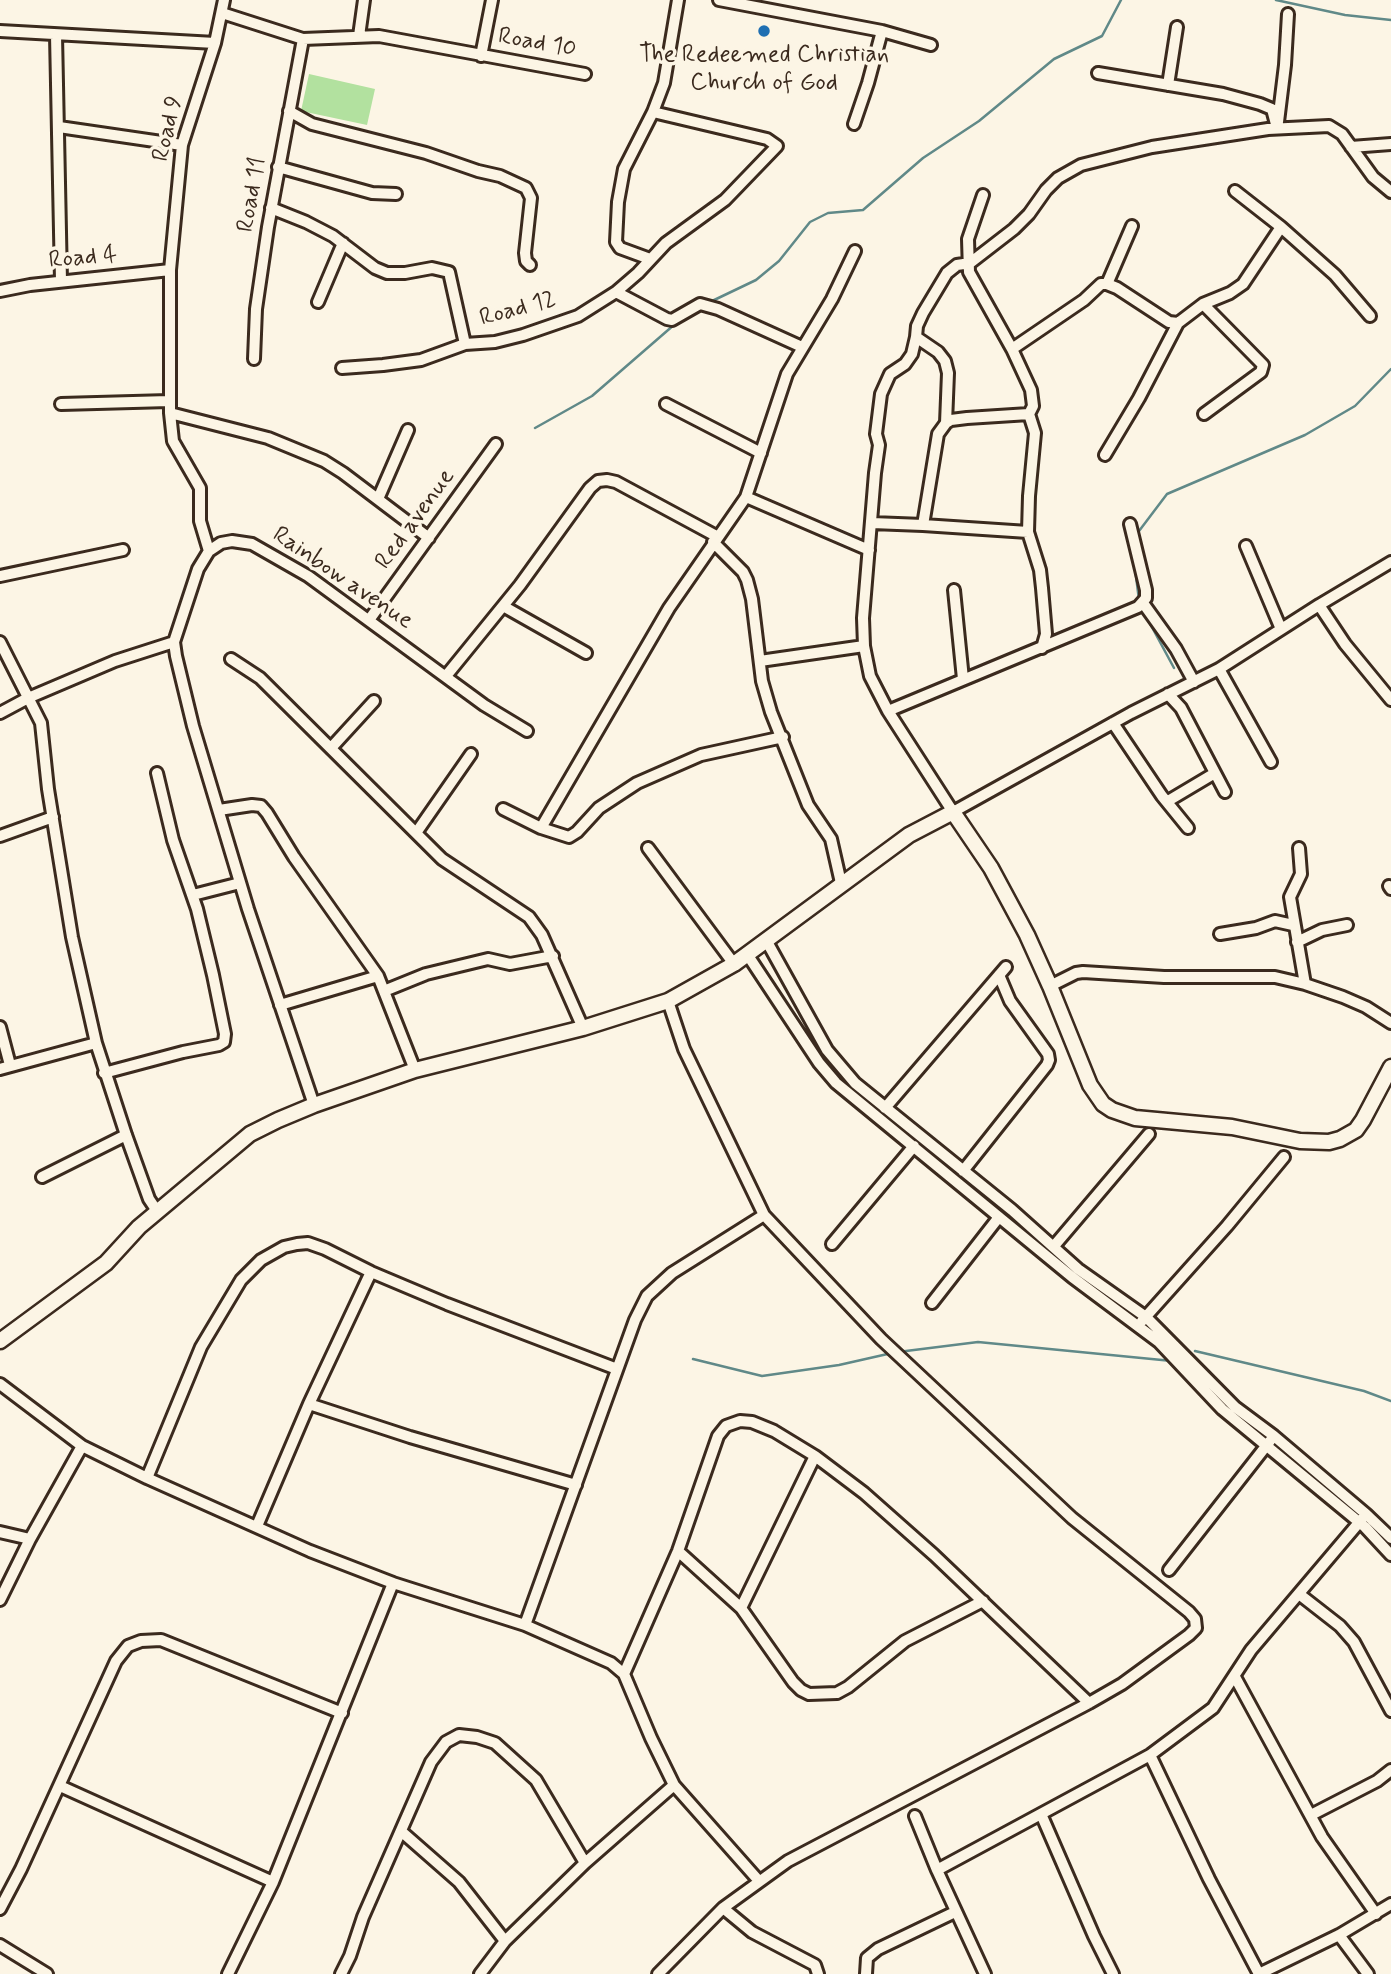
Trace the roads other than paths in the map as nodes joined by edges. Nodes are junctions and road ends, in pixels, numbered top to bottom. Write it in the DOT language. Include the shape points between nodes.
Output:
graph roads {
  1 [pos="224,0"];
  2 [pos="364,0"];
  3 [pos="492,0"];
  4 [pos="678,0"];
  5 [pos="719,0"];
  6 [pos="761,5"];
  7 [pos="222,13"];
  8 [pos="1288,14"];
  9 [pos="1177,27"];
  10 [pos="0,31"];
  11 [pos="882,31"];
  12 [pos="56,35"];
  13 [pos="359,36"];
  14 [pos="303,39"];
  15 [pos="215,43"];
  16 [pos="931,46"];
  17 [pos="481,56"];
  18 [pos="585,74"];
  19 [pos="1098,74"];
  20 [pos="1168,85"];
  21 [pos="289,111"];
  22 [pos="653,113"];
  23 [pos="854,124"];
  24 [pos="59,127"];
  25 [pos="1277,128"];
  26 [pos="1391,144"];
  27 [pos="182,145"];
  28 [pos="1352,147"];
  29 [pos="278,167"];
  30 [pos="1235,191"];
  31 [pos="1391,192"];
  32 [pos="396,194"];
  33 [pos="983,195"];
  34 [pos="271,208"];
  35 [pos="1132,226"];
  36 [pos="1281,227"];
  37 [pos="343,243"];
  38 [pos="855,251"];
  39 [pos="650,260"];
  40 [pos="970,263"];
  41 [pos="530,265"];
  42 [pos="170,270"];
  43 [pos="61,281"];
  44 [pos="1107,284"];
  45 [pos="0,292"];
  46 [pos="616,292"];
  47 [pos="318,302"];
  48 [pos="1203,304"];
  49 [pos="1370,316"];
  50 [pos="1178,323"];
  51 [pos="916,337"];
  52 [pos="465,344"];
  53 [pos="802,347"];
  54 [pos="1012,349"];
  55 [pos="254,359"];
  56 [pos="342,368"];
  57 [pos="61,404"];
  58 [pos="666,404"];
  59 [pos="169,407"];
  60 [pos="1029,414"];
  61 [pos="1205,414"];
  62 [pos="946,423"];
  63 [pos="408,430"];
  64 [pos="496,444"];
  65 [pos="761,453"];
  66 [pos="1105,455"];
  67 [pos="747,496"];
  68 [pos="378,499"];
  69 [pos="872,523"];
  70 [pos="1130,524"];
  71 [pos="923,525"];
  72 [pos="1028,532"];
  73 [pos="429,538"];
  74 [pos="716,540"];
  75 [pos="1245,547"];
  76 [pos="123,550"];
  77 [pos="869,550"];
  78 [pos="209,551"];
  79 [pos="1391,562"];
  80 [pos="0,576"];
  81 [pos="954,590"];
  82 [pos="1143,603"];
  83 [pos="1319,605"];
  84 [pos="503,606"];
  85 [pos="369,620"];
  86 [pos="1281,629"];
  87 [pos="0,642"];
  88 [pos="174,642"];
  89 [pos="864,646"];
  90 [pos="1042,648"];
  91 [pos="586,653"];
  92 [pos="232,659"];
  93 [pos="760,661"];
  94 [pos="1219,669"];
  95 [pos="446,676"];
  96 [pos="963,679"];
  97 [pos="1194,682"];
  98 [pos="1168,694"];
  99 [pos="28,698"];
  100 [pos="1391,700"];
  101 [pos="374,701"];
  102 [pos="888,711"];
  103 [pos="0,713"];
  104 [pos="1113,723"];
  105 [pos="527,731"];
  106 [pos="783,737"];
  107 [pos="331,748"];
  108 [pos="471,754"];
  109 [pos="1271,762"];
  110 [pos="1215,772"];
  111 [pos="157,773"];
  112 [pos="1225,792"];
  113 [pos="1168,802"];
  114 [pos="502,809"];
  115 [pos="219,810"];
  116 [pos="953,812"];
  117 [pos="53,817"];
  118 [pos="541,828"];
  119 [pos="1188,828"];
  120 [pos="416,833"];
  121 [pos="0,836"];
  122 [pos="648,848"];
  123 [pos="1299,848"];
  124 [pos="240,883"];
  125 [pos="841,883"];
  126 [pos="193,895"];
  127 [pos="1293,925"];
  128 [pos="1347,925"];
  129 [pos="1220,934"];
  130 [pos="766,940"];
  131 [pos="1297,942"];
  132 [pos="747,954"];
  133 [pos="552,956"];
  134 [pos="734,964"];
  135 [pos="378,976"];
  136 [pos="1305,984"];
  137 [pos="1050,986"];
  138 [pos="384,991"];
  139 [pos="668,1001"];
  140 [pos="280,1005"];
  141 [pos="1391,1023"];
  142 [pos="0,1027"];
  143 [pos="583,1028"];
  144 [pos="96,1043"];
  145 [pos="5,1067"];
  146 [pos="1391,1067"];
  147 [pos="415,1070"];
  148 [pos="104,1073"];
  149 [pos="314,1105"];
  150 [pos="885,1108"];
  151 [pos="1149,1134"];
  152 [pos="126,1135"];
  153 [pos="914,1146"];
  154 [pos="1284,1157"];
  155 [pos="963,1171"];
  156 [pos="42,1177"];
  157 [pos="157,1211"];
  158 [pos="764,1215"];
  159 [pos="999,1217"];
  160 [pos="832,1244"];
  161 [pos="1054,1246"];
  162 [pos="371,1272"];
  163 [pos="932,1303"];
  164 [pos="1146,1317"];
  165 [pos="1138,1326"];
  166 [pos="1,1337"];
  167 [pos="617,1369"];
  168 [pos="0,1384"];
  169 [pos="309,1404"];
  170 [pos="1274,1437"];
  171 [pos="82,1446"];
  172 [pos="1266,1446"];
  173 [pos="815,1455"];
  174 [pos="147,1478"];
  175 [pos="576,1485"];
  176 [pos="1362,1518"];
  177 [pos="257,1526"];
  178 [pos="0,1532"];
  179 [pos="1391,1538"];
  180 [pos="30,1539"];
  181 [pos="678,1551"];
  182 [pos="1391,1555"];
  183 [pos="1169,1570"];
  184 [pos="393,1583"];
  185 [pos="1299,1594"];
  186 [pos="0,1600"];
  187 [pos="983,1601"];
  188 [pos="741,1608"];
  189 [pos="525,1625"];
  190 [pos="624,1674"];
  191 [pos="1234,1677"];
  192 [pos="1089,1703"];
  193 [pos="1391,1711"];
  194 [pos="342,1713"];
  195 [pos="1150,1755"];
  196 [pos="1391,1770"];
  197 [pos="674,1785"];
  198 [pos="60,1786"];
  199 [pos="1041,1814"];
  200 [pos="1311,1815"];
  201 [pos="915,1816"];
  202 [pos="402,1832"];
  203 [pos="584,1863"];
  204 [pos="937,1870"];
  205 [pos="759,1881"];
  206 [pos="273,1882"];
  207 [pos="1391,1904"];
  208 [pos="723,1908"];
  209 [pos="0,1909"];
  210 [pos="956,1912"];
  211 [pos="1376,1914"];
  212 [pos="1339,1935"];
  213 [pos="505,1941"];
  214 [pos="0,1945"];
  215 [pos="47,1974"];
  216 [pos="228,1974"];
  217 [pos="341,1974"];
  218 [pos="480,1974"];
  219 [pos="658,1974"];
  220 [pos="818,1974"];
  221 [pos="866,1974"];
  222 [pos="985,1974"];
  223 [pos="1114,1974"];
  224 [pos="1259,1974"];
  225 [pos="1368,1974"];
  1 -- 7 [label="street, Road 9"];
  2 -- 13 [label="street"];
  3 -- 17 [label="street, Road 10"];
  4 -- 22 [label="street" via="669,65"];
  5 -- 6 [label="street"];
  6 -- 11 [label="street"];
  7 -- 14 [label="street, Road 10"];
  7 -- 15 [label="street, Road 9"];
  8 -- 25 [label="street"];
  9 -- 20 [label="street"];
  10 -- 12 [label="street"];
  11 -- 16 [label="street"];
  11 -- 23 [label="street"];
  12 -- 15 [label="street"];
  12 -- 24 [label="street"];
  13 -- 14 [label="street, Road 10"];
  13 -- 17 [label="street, Road 10"];
  14 -- 21 [label="street, Road 11"];
  15 -- 27 [label="street, Road 9"];
  17 -- 18 [label="street, Road 10"];
  19 -- 20 [label="street"];
  20 -- 25 [label="street" via="1260,104 1272,109"];
  21 -- 29 [label="street, Road 11"];
  21 -- 41 [label="street" via="312,124 426,153 526,188 531,198 525,253"];
  22 -- 39 [label="street" via="624,169 616,234 620,248"];
  22 -- 39 [label="street, Road 12" via="767,139 777,146 725,200"];
  24 -- 27 [label="street"];
  24 -- 43 [label="street"];
  25 -- 28 [label="street" via="1329,126"];
  25 -- 40 [label="street" via="1152,147 1082,164 1058,178 1022,221"];
  26 -- 28 [label="street"];
  27 -- 42 [label="street, Road 9"];
  28 -- 31 [label="street" via="1373,177"];
  29 -- 32 [label="street" via="372,193"];
  29 -- 34 [label="street, Road 11"];
  30 -- 36 [label="street"];
  33 -- 40 [label="street" via="968,239"];
  34 -- 37 [label="street, Road 12"];
  34 -- 55 [label="street, Road 11" via="256,309"];
  35 -- 44 [label="street"];
  36 -- 48 [label="street" via="1243,284"];
  36 -- 49 [label="street" via="1335,275"];
  37 -- 47 [label="street"];
  37 -- 52 [label="street, Road 12" via="387,274 432,268 449,272"];
  38 -- 53 [label="street"];
  39 -- 46 [label="street, Road 12"];
  40 -- 51 [label="street" via="947,273 923,313"];
  40 -- 54 [label="street" via="969,272"];
  42 -- 43 [label="street, Road 4"];
  42 -- 59 [label="street, Road 9"];
  43 -- 45 [label="street, Road 4"];
  44 -- 50 [label="street"];
  44 -- 54 [label="street"];
  46 -- 52 [label="street, Road 12" via="578,316 504,339"];
  46 -- 53 [label="street" via="672,320 700,304 718,309"];
  48 -- 50 [label="street"];
  48 -- 61 [label="street" via="1263,365 1261,372"];
  50 -- 66 [label="street"];
  51 -- 62 [label="street" via="945,360"];
  51 -- 69 [label="street" via="912,354 890,374 881,394"];
  52 -- 56 [label="street" via="422,360"];
  53 -- 65 [label="street" via="787,374"];
  54 -- 60 [label="street" via="1031,390"];
  57 -- 59 [label="street"];
  58 -- 65 [label="street"];
  59 -- 68 [label="street" via="324,461"];
  59 -- 78 [label="street, Road 9" via="173,441 200,488 200,521"];
  60 -- 62 [label="street"];
  60 -- 72 [label="street" via="1035,433"];
  62 -- 71 [label="street" via="938,434"];
  63 -- 68 [label="street"];
  64 -- 73 [label="street, Red avenue"];
  65 -- 67 [label="street"];
  67 -- 74 [label="street"];
  67 -- 77 [label="street"];
  68 -- 73 [label="street"];
  69 -- 71 [label="street"];
  69 -- 77 [label="street"];
  70 -- 82 [label="street" via="1145,579"];
  71 -- 72 [label="street"];
  72 -- 90 [label="street" via="1040,570 1046,635"];
  73 -- 85 [label="street, Red avenue"];
  74 -- 84 [label="street" via="616,482 598,481"];
  74 -- 93 [label="street" via="747,580"];
  74 -- 118 [label="street" via="668,608"];
  75 -- 86 [label="street"];
  76 -- 80 [label="street"];
  77 -- 89 [label="street"];
  78 -- 85 [label="street, Rainbow avenue" via="232,541 252,544 308,576"];
  78 -- 88 [label="street" via="198,569"];
  79 -- 83 [label="street"];
  81 -- 96 [label="street"];
  82 -- 90 [label="street"];
  82 -- 97 [label="street"];
  83 -- 86 [label="street"];
  83 -- 100 [label="street"];
  84 -- 91 [label="street"];
  84 -- 95 [label="street"];
  85 -- 95 [label="street, Rainbow avenue"];
  86 -- 94 [label="street"];
  87 -- 99 [label="street"];
  88 -- 99 [label="street"];
  88 -- 115 [label="street"];
  89 -- 93 [label="street"];
  89 -- 102 [label="street" via="870,676"];
  90 -- 96 [label="street"];
  92 -- 107 [label="street" via="260,678"];
  93 -- 106 [label="street" via="771,712"];
  94 -- 97 [label="street"];
  94 -- 109 [label="street"];
  95 -- 105 [label="street, Rainbow avenue"];
  96 -- 102 [label="street"];
  97 -- 98 [label="street"];
  98 -- 104 [label="street"];
  98 -- 110 [label="street" via="1181,708"];
  99 -- 103 [label="street"];
  99 -- 117 [label="street" via="41,723"];
  101 -- 107 [label="street"];
  102 -- 116 [label="street"];
  104 -- 113 [label="street"];
  104 -- 116 [label="street"];
  106 -- 118 [label="street" via="701,755 637,783 599,808 569,837"];
  106 -- 125 [label="street" via="808,805 831,839"];
  107 -- 120 [label="street"];
  108 -- 120 [label="street"];
  110 -- 112 [label="street"];
  110 -- 113 [label="street"];
  111 -- 126 [label="street" via="173,840"];
  113 -- 119 [label="street"];
  114 -- 118 [label="street"];
  115 -- 124 [label="street"];
  115 -- 135 [label="street" via="261,806"];
  116 -- 125 [label="street" via="909,835"];
  116 -- 137 [label="street" via="991,868"];
  117 -- 121 [label="street"];
  117 -- 144 [label="street" via="72,937"];
  120 -- 133 [label="street" via="442,859 528,917"];
  122 -- 134 [label="street"];
  123 -- 127 [label="street" via="1301,874 1290,897"];
  124 -- 126 [label="street"];
  124 -- 140 [label="street"];
  125 -- 130 [label="street"];
  126 -- 148 [label="street" via="224,1042"];
  127 -- 129 [label="street" via="1275,921"];
  127 -- 131 [label="street"];
  128 -- 131 [label="street"];
  130 -- 132 [label="street"];
  130 -- 150 [label="street" via="827,1050 855,1083"];
  131 -- 136 [label="street"];
  132 -- 134 [label="street"];
  132 -- 153 [label="street" via="836,1083"];
  133 -- 138 [label="street" via="510,964 488,959 426,974"];
  133 -- 143 [label="street"];
  134 -- 139 [label="street"];
  135 -- 138 [label="street"];
  135 -- 140 [label="street"];
  136 -- 137 [label="street" via="1275,977 1083,972"];
  136 -- 141 [label="street" via="1343,997"];
  137 -- 146 [label="street" via="1090,1085 1103,1104 1122,1114 1329,1142 1356,1130"];
  138 -- 147 [label="street"];
  139 -- 143 [label="street"];
  139 -- 158 [label="street" via="684,1049"];
  140 -- 149 [label="street"];
  142 -- 145 [label="street"];
  143 -- 147 [label="street"];
  144 -- 145 [label="street"];
  144 -- 148 [label="street"];
  147 -- 149 [label="street"];
  148 -- 152 [label="street"];
  149 -- 157 [label="street" via="250,1134"];
  150 -- 155 [label="street"];
  150 -- 155 [label="street" via="1002,971 1010,1001 1049,1060"];
  151 -- 161 [label="street"];
  152 -- 156 [label="street"];
  152 -- 157 [label="street"];
  153 -- 159 [label="street"];
  153 -- 160 [label="street"];
  154 -- 164 [label="street"];
  155 -- 161 [label="street"];
  157 -- 166 [label="street" via="106,1263"];
  158 -- 167 [label="street" via="660,1282 635,1320"];
  158 -- 192 [label="street" via="881,1339 1072,1518 1195,1619 1196,1628 1189,1635"];
  159 -- 163 [label="street"];
  159 -- 165 [label="street"];
  161 -- 164 [label="street" via="1102,1288"];
  162 -- 167 [label="street"];
  162 -- 169 [label="street"];
  162 -- 174 [label="street" via="308,1243 284,1247 261,1260 241,1280 201,1347"];
  164 -- 165 [label="street"];
  164 -- 170 [label="street" via="1235,1407"];
  165 -- 172 [label="street"];
  167 -- 175 [label="street"];
  168 -- 171 [label="street"];
  169 -- 175 [label="street"];
  169 -- 177 [label="street"];
  170 -- 172 [label="street"];
  170 -- 176 [label="street"];
  171 -- 174 [label="street"];
  171 -- 180 [label="street"];
  172 -- 176 [label="street"];
  172 -- 183 [label="street"];
  173 -- 181 [label="street" via="752,1422 726,1426 718,1436"];
  173 -- 187 [label="street"];
  173 -- 188 [label="street"];
  174 -- 177 [label="street"];
  175 -- 189 [label="street"];
  176 -- 179 [label="street"];
  176 -- 182 [label="street"];
  176 -- 185 [label="street"];
  177 -- 184 [label="street"];
  178 -- 180 [label="street"];
  180 -- 186 [label="street"];
  181 -- 188 [label="street"];
  181 -- 190 [label="street"];
  184 -- 189 [label="street"];
  184 -- 194 [label="street"];
  185 -- 191 [label="street"];
  185 -- 193 [label="street" via="1354,1642"];
  187 -- 188 [label="street" via="905,1641 848,1687 824,1695 809,1694 793,1682"];
  187 -- 192 [label="street"];
  189 -- 190 [label="street" via="611,1663"];
  190 -- 197 [label="street"];
  191 -- 195 [label="street" via="1213,1708"];
  191 -- 200 [label="street"];
  192 -- 205 [label="street" via="821,1842"];
  194 -- 198 [label="street" via="161,1640 141,1641 128,1646 116,1661"];
  194 -- 206 [label="street"];
  195 -- 199 [label="street"];
  195 -- 224 [label="street"];
  196 -- 200 [label="street"];
  197 -- 203 [label="street"];
  197 -- 205 [label="street"];
  198 -- 206 [label="street"];
  198 -- 209 [label="street"];
  199 -- 204 [label="street"];
  199 -- 223 [label="street"];
  200 -- 211 [label="street"];
  201 -- 204 [label="street"];
  202 -- 203 [label="street" via="430,1762 446,1742 459,1735 477,1737 495,1743 536,1780"];
  202 -- 213 [label="street" via="459,1882"];
  202 -- 217 [label="street"];
  203 -- 213 [label="street"];
  204 -- 210 [label="street"];
  205 -- 208 [label="street"];
  206 -- 216 [label="street"];
  207 -- 211 [label="street"];
  208 -- 219 [label="street"];
  208 -- 220 [label="street" via="752,1932 815,1965"];
  210 -- 221 [label="street" via="878,1950 867,1958"];
  210 -- 222 [label="street"];
  211 -- 212 [label="street"];
  212 -- 224 [label="street"];
  212 -- 225 [label="street"];
  213 -- 218 [label="street"];
  214 -- 215 [label="street"];
}
